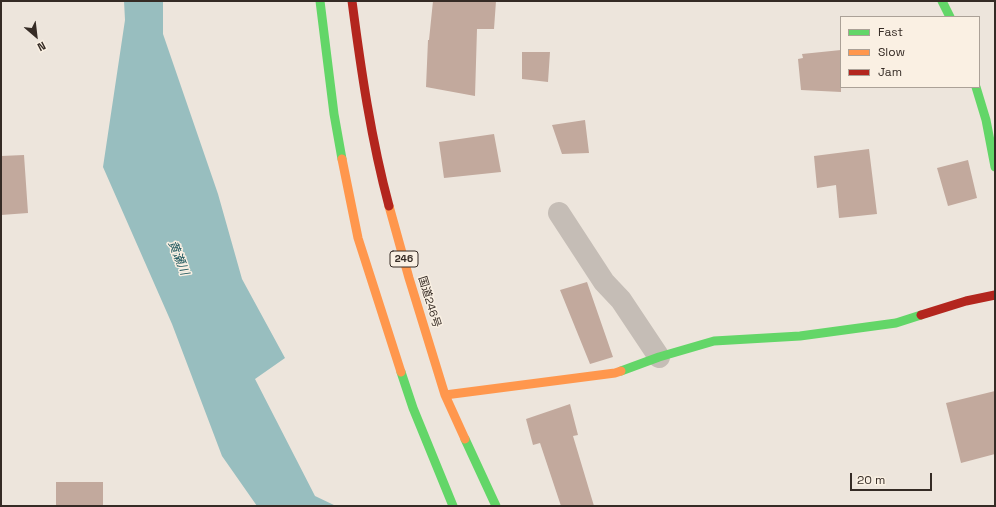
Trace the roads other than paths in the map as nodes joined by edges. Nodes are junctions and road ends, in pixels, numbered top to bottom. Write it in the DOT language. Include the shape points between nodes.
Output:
graph roads {
  1 [pos="320,1"];
  2 [pos="352,1"];
  3 [pos="942,1"];
  4 [pos="950,16"];
  5 [pos="316,46"];
  6 [pos="976,88"];
  7 [pos="334,114"];
  8 [pos="990,119"];
  9 [pos="995,167"];
  10 [pos="559,213"];
  11 [pos="995,295"];
  12 [pos="659,357"];
  13 [pos="445,395"];
  14 [pos="453,506"];
  15 [pos="496,506"];
  1 -- 7 [label="main road"];
  2 -- 13 [label="main road, 国道246号 / 246" via="364,90 380,173"];
  3 -- 4 [label="main road"];
  5 -- 7 [label="main road"];
  6 -- 8 [label="main road"];
  7 -- 14 [label="main road" via="358,238 413,408"];
  8 -- 9 [label="main road"];
  10 -- 12 [label="street" via="604,282 621,300"];
  11 -- 12 [label="main road" via="966,301 896,323 800,336 714,341"];
  12 -- 13 [label="main road" via="615,372"];
  13 -- 15 [label="main road, 国道246号 / 246"];
}
